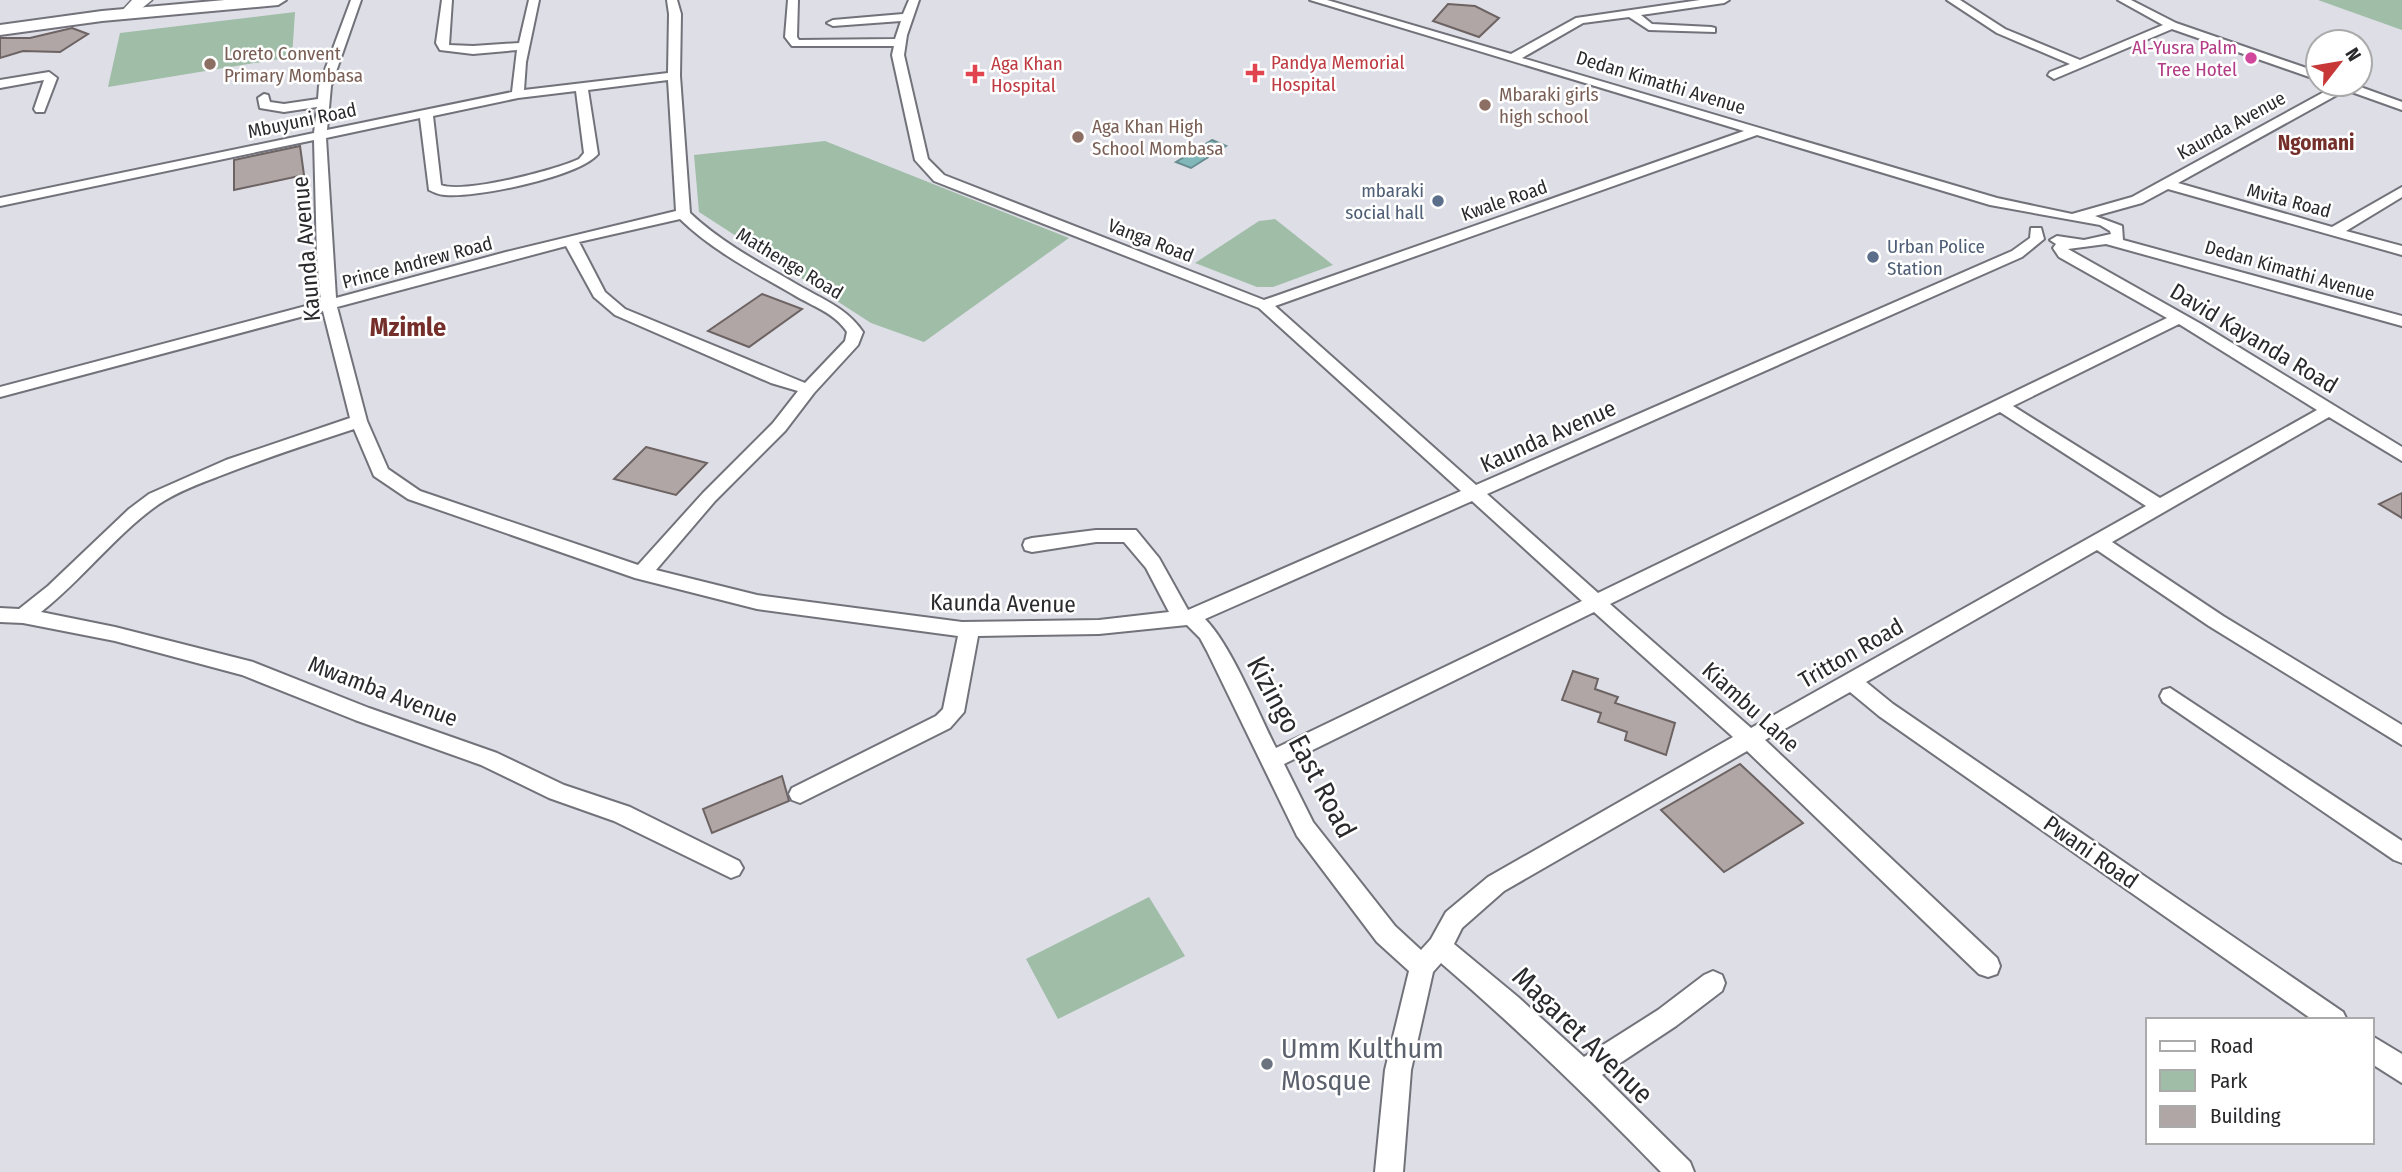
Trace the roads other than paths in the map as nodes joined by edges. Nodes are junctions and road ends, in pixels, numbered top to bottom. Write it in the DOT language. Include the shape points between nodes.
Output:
graph roads {
  1 [pos="218,0"];
  2 [pos="278,0"];
  3 [pos="353,0"];
  4 [pos="447,0"];
  5 [pos="534,0"];
  6 [pos="672,0"];
  7 [pos="793,0"];
  8 [pos="914,0"];
  9 [pos="1315,0"];
  10 [pos="1724,0"];
  11 [pos="1952,0"];
  12 [pos="2123,0"];
  13 [pos="2139,0"];
  14 [pos="1698,2"];
  15 [pos="174,5"];
  16 [pos="135,7"];
  17 [pos="1631,13"];
  18 [pos="908,17"];
  19 [pos="2170,19"];
  20 [pos="0,20"];
  21 [pos="833,23"];
  22 [pos="0,30"];
  23 [pos="1711,30"];
  24 [pos="899,42"];
  25 [pos="523,46"];
  26 [pos="1513,58"];
  27 [pos="2080,64"];
  28 [pos="2304,71"];
  29 [pos="2054,75"];
  30 [pos="674,76"];
  31 [pos="0,84"];
  32 [pos="582,87"];
  33 [pos="518,94"];
  34 [pos="2374,96"];
  35 [pos="264,98"];
  36 [pos="2320,98"];
  37 [pos="323,102"];
  38 [pos="2402,106"];
  39 [pos="40,109"];
  40 [pos="426,113"];
  41 [pos="1757,131"];
  42 [pos="320,137"];
  43 [pos="2166,184"];
  44 [pos="2402,191"];
  45 [pos="2137,200"];
  46 [pos="1,202"];
  47 [pos="1995,202"];
  48 [pos="683,214"];
  49 [pos="2072,216"];
  50 [pos="0,217"];
  51 [pos="2034,229"];
  52 [pos="2333,232"];
  53 [pos="2115,234"];
  54 [pos="572,242"];
  55 [pos="2066,242"];
  56 [pos="2084,244"];
  57 [pos="2402,251"];
  58 [pos="2017,254"];
  59 [pos="2081,264"];
  60 [pos="1264,305"];
  61 [pos="329,306"];
  62 [pos="2177,319"];
  63 [pos="2402,321"];
  64 [pos="808,389"];
  65 [pos="0,392"];
  66 [pos="2000,405"];
  67 [pos="2329,410"];
  68 [pos="359,421"];
  69 [pos="2402,454"];
  70 [pos="1475,493"];
  71 [pos="2159,506"];
  72 [pos="2097,541"];
  73 [pos="1032,545"];
  74 [pos="642,573"];
  75 [pos="1596,602"];
  76 [pos="0,615"];
  77 [pos="23,616"];
  78 [pos="1186,617"];
  79 [pos="969,629"];
  80 [pos="1851,681"];
  81 [pos="2170,695"];
  82 [pos="2398,727"];
  83 [pos="1749,739"];
  84 [pos="1272,760"];
  85 [pos="800,794"];
  86 [pos="2402,853"];
  87 [pos="731,868"];
  88 [pos="1440,947"];
  89 [pos="1988,965"];
  90 [pos="1422,967"];
  91 [pos="1713,983"];
  92 [pos="2331,1018"];
  93 [pos="2374,1049"];
  94 [pos="2402,1070"];
  95 [pos="1583,1073"];
  96 [pos="1389,1172"];
  97 [pos="1680,1172"];
  1 -- 15 [label="highway"];
  2 -- 15 [label="highway"];
  3 -- 37 [label="street, Kaunda Avenue"];
  4 -- 25 [label="street" via="444,48"];
  5 -- 25 [label="street"];
  6 -- 30 [label="street"];
  7 -- 24 [label="street" via="791,37 796,44"];
  8 -- 18 [label="street, Vanga Road"];
  9 -- 26 [label="street, Dedan Kimathi Avenue"];
  10 -- 14 [label="street"];
  11 -- 27 [label="street" via="2001,31"];
  12 -- 19 [label="street"];
  13 -- 19 [label="street"];
  14 -- 17 [label="street"];
  15 -- 16 [label="highway"];
  16 -- 20 [label="highway"];
  16 -- 22 [label="highway"];
  17 -- 23 [label="street" via="1649,27"];
  17 -- 26 [label="street" via="1571,23"];
  18 -- 21 [label="street"];
  18 -- 24 [label="street, Vanga Road"];
  19 -- 27 [label="street"];
  19 -- 28 [label="street"];
  24 -- 60 [label="street, Vanga Road" via="922,160 939,178"];
  25 -- 33 [label="street"];
  26 -- 41 [label="street, Dedan Kimathi Avenue"];
  27 -- 29 [label="street"];
  30 -- 32 [label="street, Mbuyuni Road"];
  30 -- 48 [label="street"];
  31 -- 39 [label="street" via="49,76"];
  32 -- 33 [label="street, Mbuyuni Road"];
  32 -- 40 [label="street" via="591,155 585,163 561,173 458,191 434,187"];
  33 -- 40 [label="street, Mbuyuni Road"];
  34 -- 38 [label="street"];
  35 -- 37 [label="street" via="264,105 274,107"];
  36 -- 43 [label="street, Kaunda Avenue"];
  37 -- 42 [label="street, Kaunda Avenue"];
  40 -- 42 [label="street, Mbuyuni Road"];
  41 -- 47 [label="street, Dedan Kimathi Avenue"];
  41 -- 60 [label="street, Kwale Road"];
  42 -- 46 [label="street, Mbuyuni Road"];
  42 -- 61 [label="street, Kaunda Avenue"];
  43 -- 45 [label="street, Kaunda Avenue"];
  43 -- 52 [label="street, Mvita Road"];
  44 -- 52 [label="street"];
  45 -- 49 [label="street"];
  45 -- 53 [label="street"];
  46 -- 50 [label="street"];
  47 -- 49 [label="street"];
  47 -- 51 [label="street"];
  48 -- 54 [label="street, Prince Andrew Road"];
  48 -- 64 [label="street, Mathenge Road" via="712,238 852,325 852,342"];
  49 -- 51 [label="street" via="2042,220"];
  49 -- 53 [label="street" via="2104,222"];
  51 -- 55 [label="street"];
  51 -- 58 [label="street" via="2037,239"];
  52 -- 57 [label="street, Mvita Road"];
  53 -- 56 [label="street"];
  53 -- 63 [label="street, Dedan Kimathi Avenue" via="2168,255"];
  54 -- 61 [label="street, Prince Andrew Road"];
  54 -- 64 [label="street" via="599,294 620,312"];
  55 -- 56 [label="street"];
  55 -- 58 [label="street, Kaunda Avenue"];
  55 -- 59 [label="street, David Kayanda Road" via="2059,249"];
  56 -- 59 [label="street" via="2076,253"];
  58 -- 70 [label="street, Kaunda Avenue"];
  59 -- 62 [label="street, David Kayanda Road"];
  60 -- 70 [label="street, Vanga Road"];
  61 -- 65 [label="street, Prince Andrew Road"];
  61 -- 68 [label="street, Kaunda Avenue"];
  62 -- 66 [label="street"];
  62 -- 67 [label="street, David Kayanda Road"];
  64 -- 74 [label="street, Mathenge Road" via="779,427"];
  66 -- 71 [label="street"];
  66 -- 75 [label="street"];
  67 -- 69 [label="street, David Kayanda Road"];
  67 -- 71 [label="street, Tritton Road"];
  68 -- 74 [label="street, Kaunda Avenue" via="380,472 414,495"];
  68 -- 77 [label="street" via="232,464 155,498"];
  70 -- 75 [label="street, Kiambu Lane"];
  70 -- 78 [label="street, Kaunda Avenue"];
  71 -- 72 [label="street, Tritton Road"];
  72 -- 80 [label="street, Tritton Road"];
  72 -- 82 [label="street" via="2216,621"];
  73 -- 78 [label="street, Kizingo East Road" via="1129,536 1143,548"];
  74 -- 79 [label="street, Kaunda Avenue" via="757,602"];
  75 -- 83 [label="street, Kiambu Lane"];
  75 -- 84 [label="street"];
  76 -- 77 [label="street, Mwamba Avenue"];
  77 -- 87 [label="street, Mwamba Avenue" via="188,651 256,671 622,814"];
  78 -- 79 [label="street, Kaunda Avenue" via="1099,627"];
  78 -- 84 [label="street, Kizingo East Road" via="1207,632"];
  79 -- 85 [label="street" via="953,712 943,722"];
  80 -- 83 [label="street, Tritton Road"];
  80 -- 92 [label="street, Pwani Road" via="1886,710"];
  81 -- 86 [label="street"];
  83 -- 88 [label="street, Tritton Road" via="1496,884 1454,920"];
  83 -- 89 [label="street, Kiambu Lane"];
  84 -- 90 [label="street, Kizingo East Road" via="1305,829 1387,934"];
  88 -- 90 [label="street, Tritton Road"];
  88 -- 95 [label="street, Magaret Avenue"];
  90 -- 96 [label="street" via="1398,1070"];
  91 -- 95 [label="street"];
  93 -- 94 [label="street"];
  95 -- 97 [label="street, Magaret Avenue"];
}
